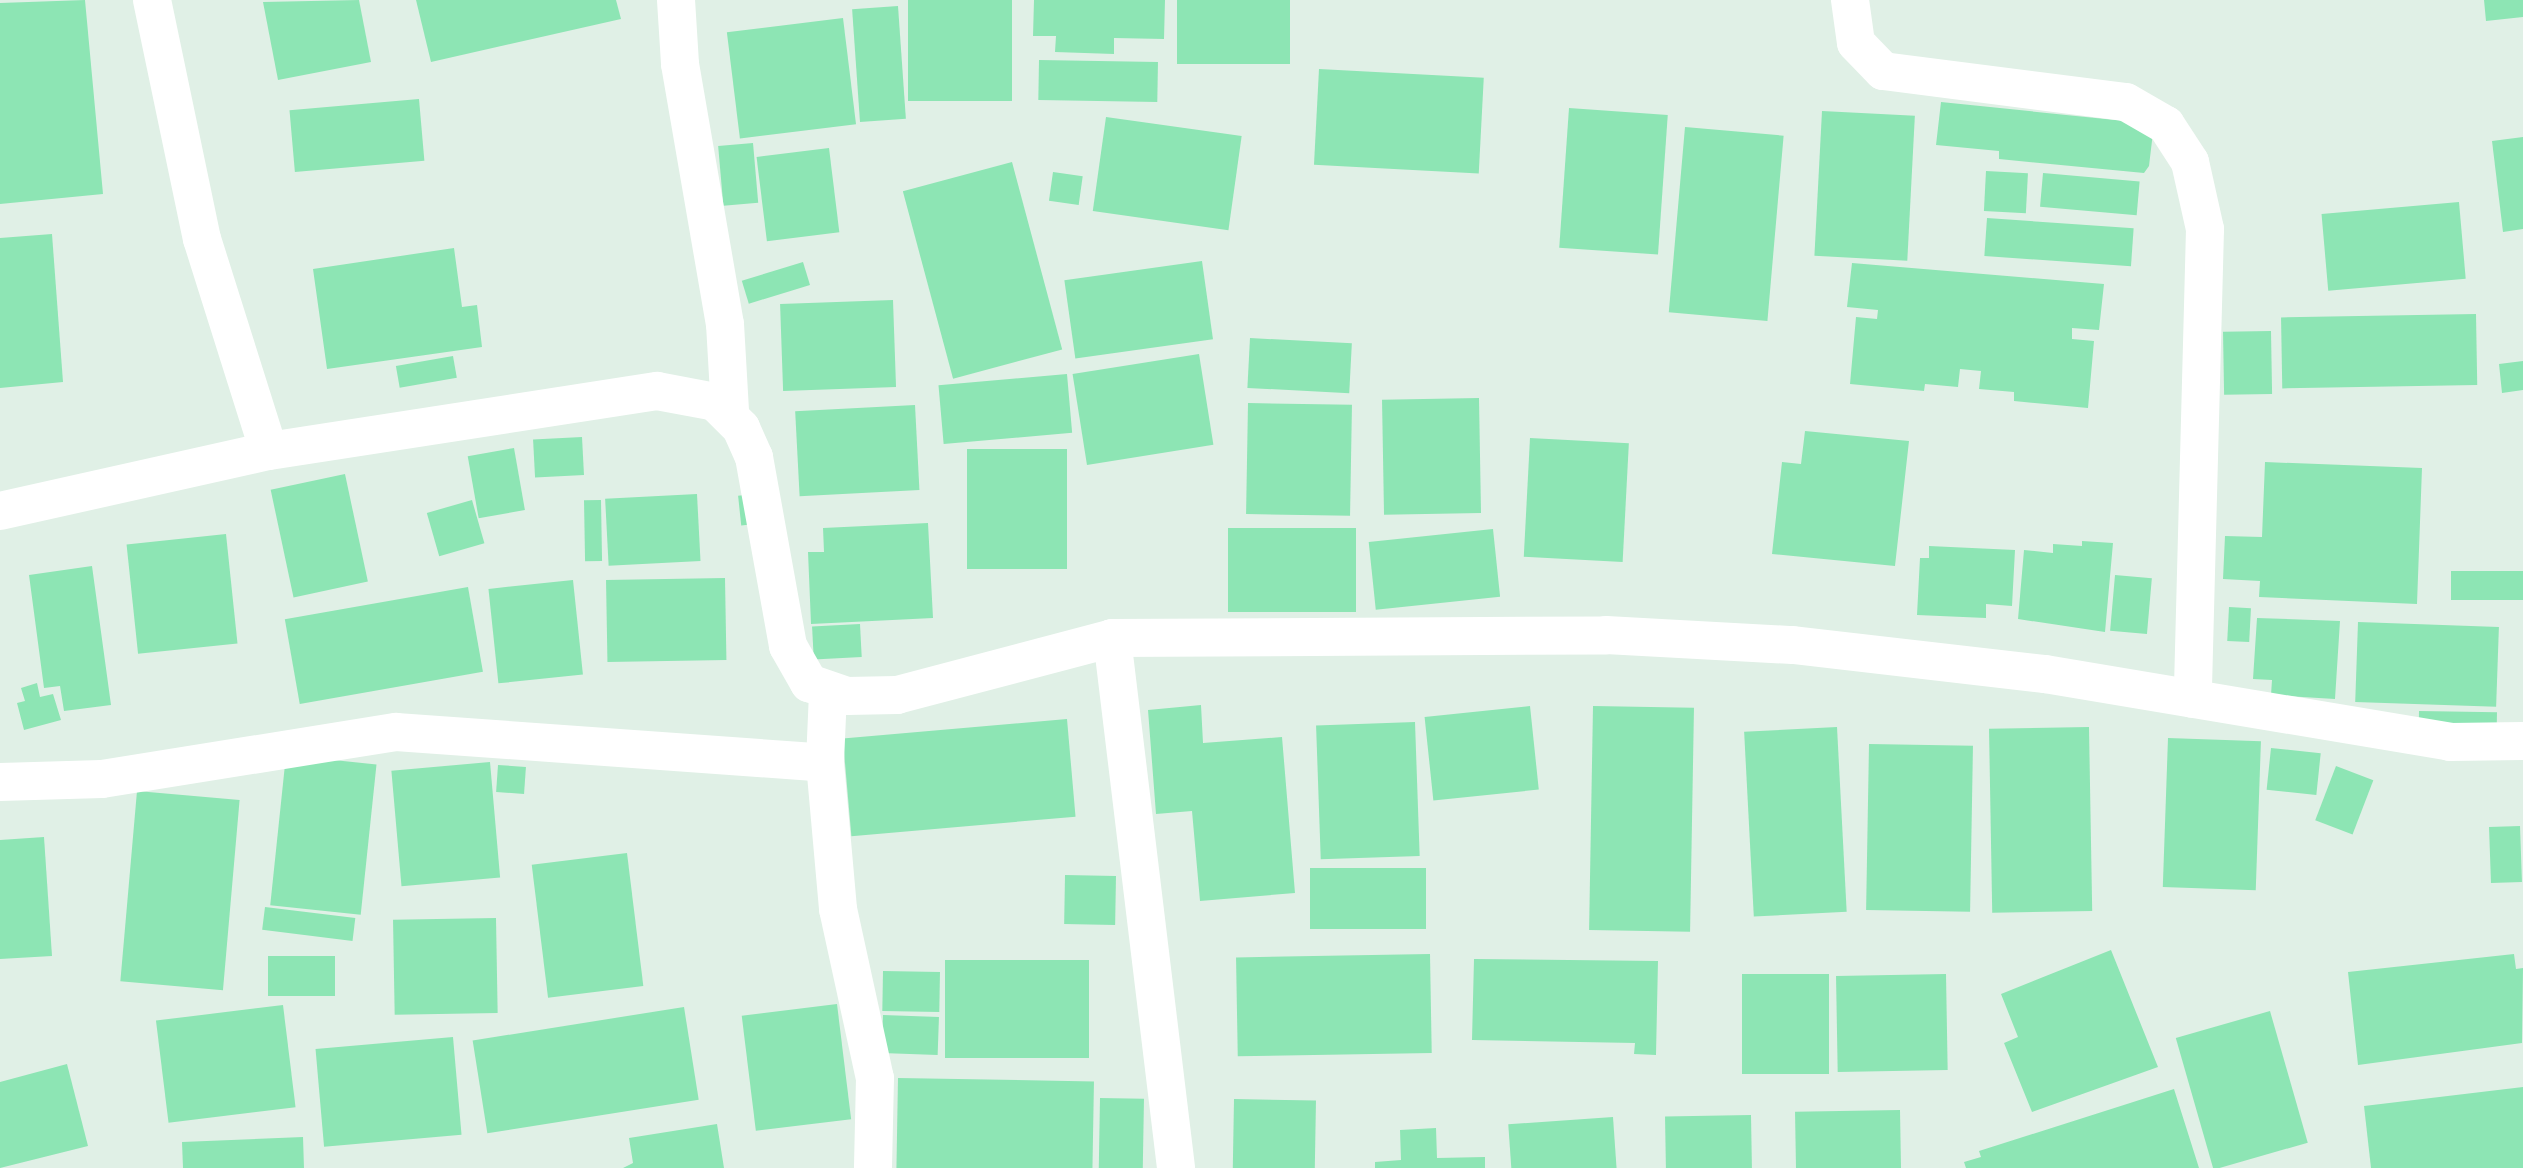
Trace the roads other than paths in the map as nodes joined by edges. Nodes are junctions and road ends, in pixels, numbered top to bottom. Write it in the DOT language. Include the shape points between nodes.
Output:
graph roads {
  1 [pos="152,0"];
  2 [pos="676,0"];
  3 [pos="1850,0"];
  4 [pos="730,412"];
  5 [pos="269,451"];
  6 [pos="0,511"];
  7 [pos="1112,638"];
  8 [pos="828,693"];
  9 [pos="2193,699"];
  10 [pos="2523,741"];
  11 [pos="825,763"];
  12 [pos="0,782"];
  13 [pos="873,1168"];
  14 [pos="1176,1168"];
  1 -- 5 [label="street" via="202,239"];
  2 -- 4 [label="street" via="680,64 725,324"];
  3 -- 9 [label="street" via="1856,43 1882,71 2126,102 2166,125 2190,162 2205,229"];
  4 -- 5 [label="street" via="689,395 657,391"];
  4 -- 8 [label="street" via="754,457 788,646 809,683"];
  5 -- 6 [label="street"];
  7 -- 8 [label="street" via="897,695"];
  7 -- 9 [label="street" via="1605,635 1740,642 2045,674"];
  7 -- 14 [label="street"];
  8 -- 11 [label="street"];
  9 -- 10 [label="street" via="2450,742"];
  11 -- 12 [label="street" via="396,732 102,779"];
  11 -- 13 [label="street" via="838,909 876,1078"];
}
